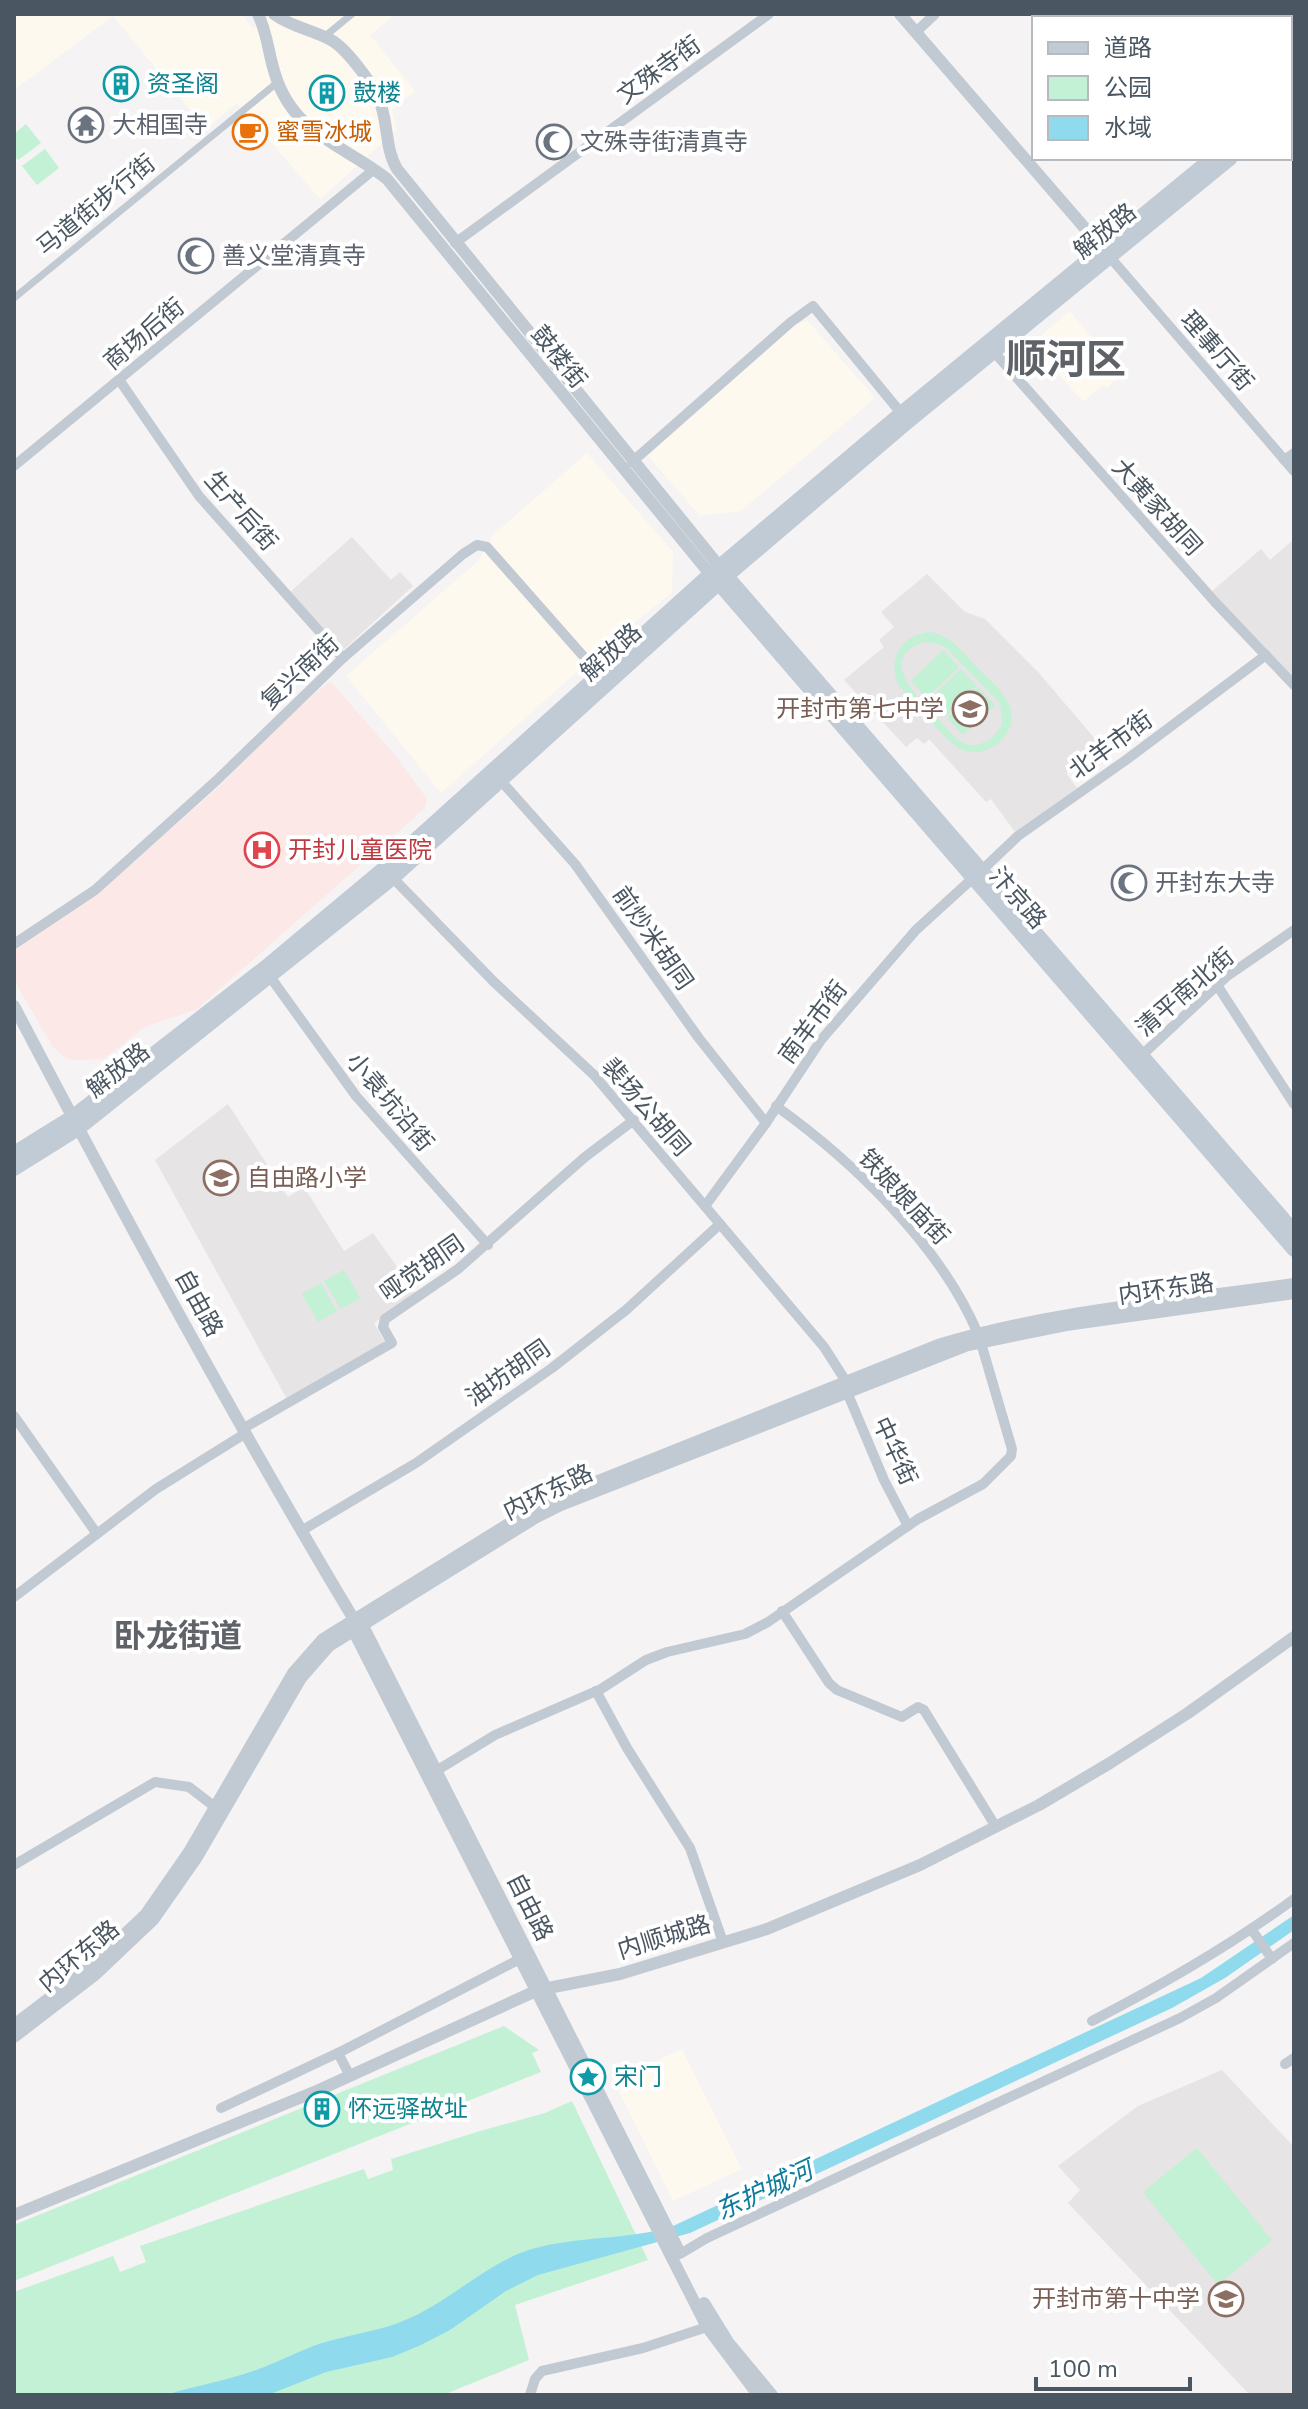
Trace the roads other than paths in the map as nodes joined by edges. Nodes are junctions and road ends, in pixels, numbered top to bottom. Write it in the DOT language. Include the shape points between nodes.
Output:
graph roads {
  1 [pos="258,14"];
  2 [pos="274,14"];
  3 [pos="352,14"];
  4 [pos="769,14"];
  5 [pos="900,14"];
  6 [pos="935,14"];
  7 [pos="916,32"];
  8 [pos="324,37"];
  9 [pos="278,82"];
  10 [pos="1210,160"];
  11 [pos="1228,160"];
  12 [pos="372,171"];
  13 [pos="455,243"];
  14 [pos="1106,252"];
  15 [pos="14,298"];
  16 [pos="994,352"];
  17 [pos="120,381"];
  18 [pos="901,413"];
  19 [pos="1289,456"];
  20 [pos="632,462"];
  21 [pos="14,466"];
  22 [pos="1294,471"];
  23 [pos="719,575"];
  24 [pos="1266,655"];
  25 [pos="343,658"];
  26 [pos="599,674"];
  27 [pos="1294,685"];
  28 [pos="501,781"];
  29 [pos="977,875"];
  30 [pos="393,878"];
  31 [pos="1294,930"];
  32 [pos="14,944"];
  33 [pos="271,978"];
  34 [pos="1217,985"];
  35 [pos="14,1006"];
  36 [pos="1141,1056"];
  37 [pos="1294,1104"];
  38 [pos="776,1106"];
  39 [pos="634,1120"];
  40 [pos="75,1123"];
  41 [pos="766,1123"];
  42 [pos="14,1153"];
  43 [pos="14,1169"];
  44 [pos="705,1206"];
  45 [pos="720,1224"];
  46 [pos="1294,1231"];
  47 [pos="488,1245"];
  48 [pos="1294,1250"];
  49 [pos="1294,1284"];
  50 [pos="1294,1293"];
  51 [pos="979,1338"];
  52 [pos="847,1388"];
  53 [pos="14,1416"];
  54 [pos="245,1431"];
  55 [pos="908,1526"];
  56 [pos="301,1531"];
  57 [pos="97,1534"];
  58 [pos="14,1597"];
  59 [pos="782,1611"];
  60 [pos="356,1624"];
  61 [pos="1294,1637"];
  62 [pos="596,1691"];
  63 [pos="432,1773"];
  64 [pos="215,1807"];
  65 [pos="996,1827"];
  66 [pos="14,1865"];
  67 [pos="1294,1899"];
  68 [pos="1255,1934"];
  69 [pos="723,1942"];
  70 [pos="1294,1943"];
  71 [pos="1269,1955"];
  72 [pos="522,1958"];
  73 [pos="542,1989"];
  74 [pos="1092,2021"];
  75 [pos="14,2025"];
  76 [pos="14,2037"];
  77 [pos="338,2053"];
  78 [pos="350,2076"];
  79 [pos="221,2108"];
  80 [pos="14,2215"];
  81 [pos="675,2250"];
  82 [pos="707,2327"];
  83 [pos="530,2395"];
  84 [pos="758,2395"];
  85 [pos="772,2395"];
  1 -- 9 [label="street, 鼓楼街"];
  2 -- 8 [label="street, 鼓楼街"];
  3 -- 8 [label="street"];
  4 -- 13 [label="street, 文殊寺街"];
  5 -- 7 [label="street"];
  6 -- 7 [label="street"];
  7 -- 14 [label="street"];
  8 -- 13 [label="street, 鼓楼街" via="343,48 375,90 389,151"];
  9 -- 12 [label="street, 鼓楼街" via="311,130"];
  9 -- 15 [label="street, 马道街步行街"];
  10 -- 14 [label="main road, 解放路"];
  11 -- 14 [label="main road, 解放路"];
  12 -- 17 [label="street, 商场后街"];
  12 -- 23 [label="street, 鼓楼街" via="387,179"];
  13 -- 20 [label="street, 鼓楼街"];
  14 -- 16 [label="main road, 解放路"];
  14 -- 18 [label="main road, 解放路"];
  14 -- 19 [label="street, 理事厅街"];
  16 -- 23 [label="main road, 解放路"];
  16 -- 24 [label="street, 大黄家胡同"];
  17 -- 21 [label="street, 商场后街"];
  17 -- 25 [label="street, 生产后街" via="199,496"];
  18 -- 20 [label="street" via="813,306"];
  18 -- 23 [label="main road, 解放路"];
  19 -- 22 [label="street, 理事厅街"];
  20 -- 23 [label="street, 鼓楼街"];
  23 -- 26 [label="main road, 解放路"];
  23 -- 28 [label="main road, 解放路"];
  23 -- 29 [label="main road, 汴京路"];
  24 -- 27 [label="street, 大黄家胡同"];
  24 -- 29 [label="street, 北羊市街" via="1018,836"];
  25 -- 26 [label="street, 复兴南街" via="477,545 487,547"];
  25 -- 32 [label="street, 复兴南街" via="95,890"];
  26 -- 40 [label="main road, 解放路" via="373,877"];
  28 -- 30 [label="main road, 解放路"];
  28 -- 41 [label="street, 前炒米胡同" via="575,864"];
  29 -- 36 [label="main road, 汴京路"];
  29 -- 38 [label="street, 南羊市街" via="889,959 821,1040"];
  29 -- 48 [label="main road, 汴京路"];
  30 -- 33 [label="main road, 解放路"];
  30 -- 39 [label="street, 裴场公胡同"];
  31 -- 34 [label="street, 清平南北街"];
  33 -- 40 [label="main road, 解放路"];
  33 -- 47 [label="street, 小袁坑沿街" via="356,1096"];
  34 -- 36 [label="street, 清平南北街"];
  34 -- 37 [label="street"];
  35 -- 40 [label="street, 自由路"];
  36 -- 46 [label="main road, 汴京路"];
  38 -- 41 [label="street, 南羊市街"];
  38 -- 51 [label="street, 铁娘娘庙街" via="832,1150 926,1247 951,1280"];
  39 -- 44 [label="street, 裴场公胡同"];
  39 -- 47 [label="street, 哑觉胡同"];
  40 -- 42 [label="main road, 解放路"];
  40 -- 43 [label="main road, 解放路"];
  40 -- 54 [label="street, 自由路"];
  41 -- 44 [label="street, 南羊市街"];
  44 -- 45 [label="street, 裴场公胡同"];
  45 -- 52 [label="street, 裴场公胡同" via="824,1347"];
  45 -- 56 [label="street, 油坊胡同" via="626,1310 552,1368 416,1463"];
  47 -- 54 [label="street, 哑觉胡同" via="385,1319 383,1327 392,1343"];
  49 -- 51 [label="street, 内环东路" via="1064,1316"];
  50 -- 51 [label="street, 内环东路"];
  51 -- 52 [label="street, 内环东路" via="938,1345"];
  51 -- 55 [label="street, 铁娘娘庙街" via="1011,1456 983,1484"];
  52 -- 55 [label="street, 中华街"];
  52 -- 60 [label="street, 内环东路" via="561,1505"];
  53 -- 57 [label="street"];
  54 -- 56 [label="street, 自由路"];
  54 -- 57 [label="street" via="170,1478"];
  55 -- 59 [label="street"];
  56 -- 60 [label="street, 自由路"];
  57 -- 58 [label="street"];
  59 -- 62 [label="street" via="745,1634 646,1660"];
  59 -- 65 [label="street" via="837,1690 902,1717 918,1707 924,1710"];
  60 -- 63 [label="street, 自由路"];
  60 -- 64 [label="street, 内环东路" via="323,1639 293,1673"];
  60 -- 76 [label="street, 内环东路" via="301,1678 197,1857 153,1920 96,1974"];
  61 -- 65 [label="street, 内顺城路" via="1175,1721"];
  62 -- 63 [label="street" via="495,1735"];
  62 -- 69 [label="street" via="690,1848"];
  63 -- 72 [label="street, 自由路"];
  63 -- 73 [label="street, 自由路"];
  64 -- 66 [label="street" via="189,1787 155,1782"];
  64 -- 75 [label="street, 内环东路" via="168,1884 134,1927"];
  65 -- 69 [label="street, 内顺城路" via="920,1865"];
  67 -- 68 [label="street"];
  68 -- 71 [label="street"];
  68 -- 74 [label="street"];
  69 -- 73 [label="street, 内顺城路" via="620,1974"];
  70 -- 71 [label="street"];
  71 -- 81 [label="street" via="1216,1998 1180,2018"];
  72 -- 73 [label="street, 自由路"];
  72 -- 77 [label="street"];
  73 -- 78 [label="street, 内顺城路"];
  73 -- 81 [label="street, 自由路"];
  77 -- 78 [label="street"];
  77 -- 79 [label="street"];
  78 -- 80 [label="street, 内顺城路"];
  81 -- 82 [label="street"];
  81 -- 85 [label="street" via="714,2322"];
  82 -- 83 [label="street" via="542,2371"];
  82 -- 84 [label="street"];
}
